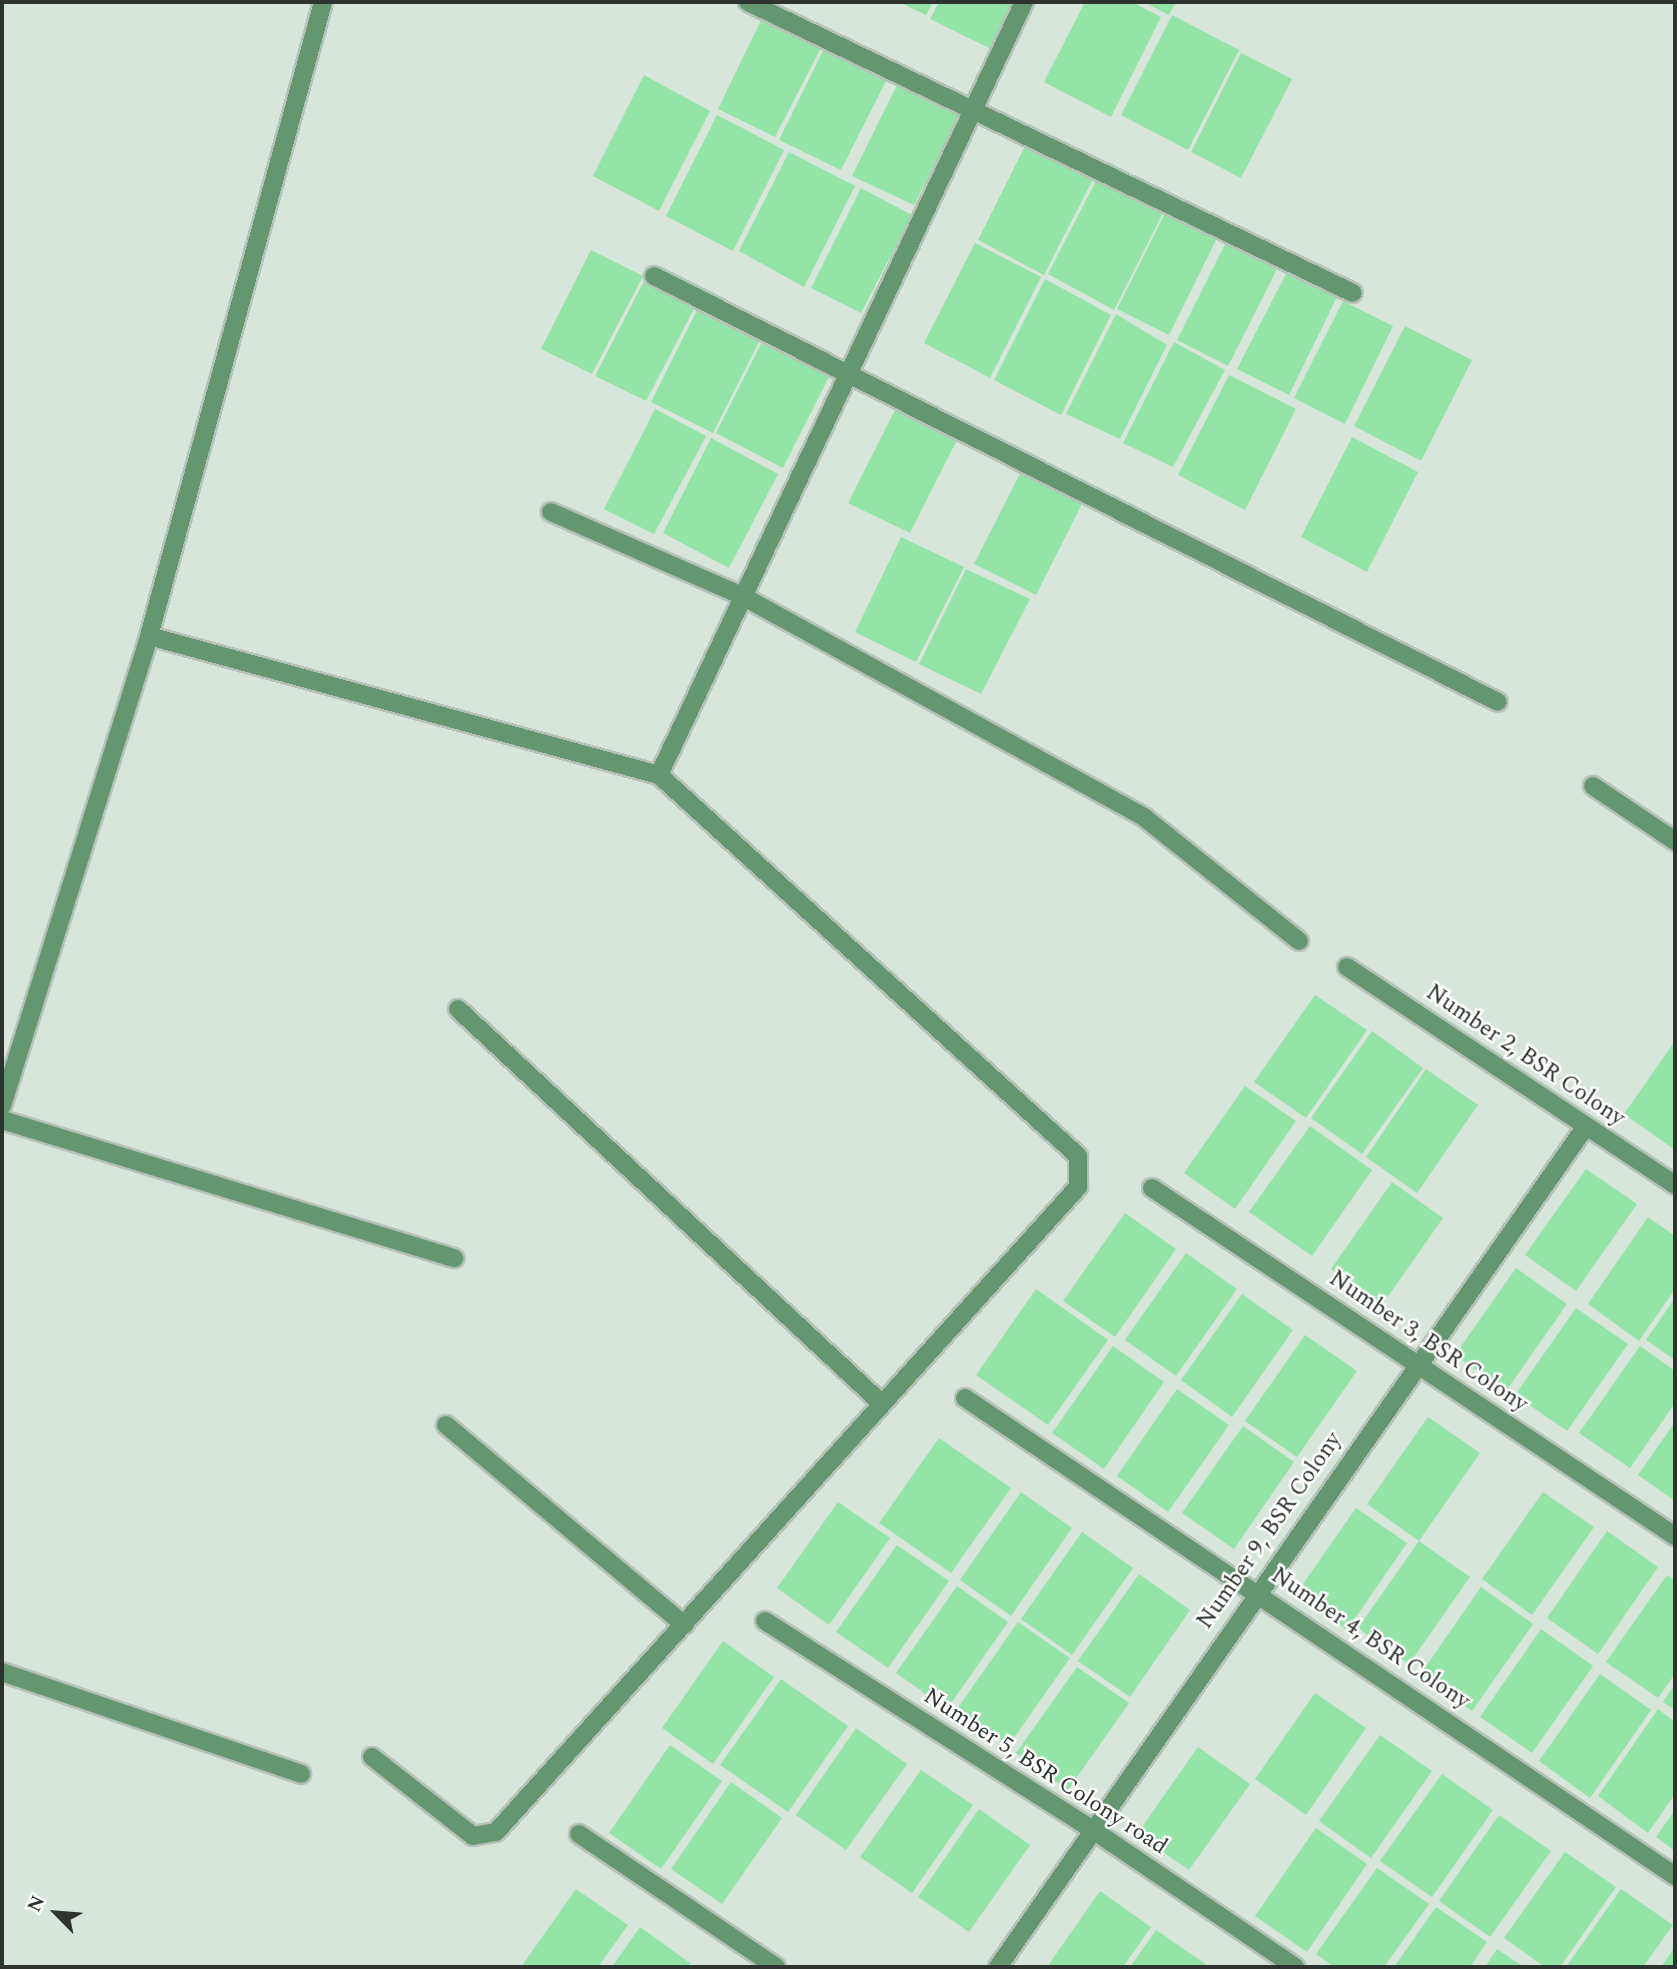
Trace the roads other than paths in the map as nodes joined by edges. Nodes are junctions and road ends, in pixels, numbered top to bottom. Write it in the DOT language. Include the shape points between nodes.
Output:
graph roads {
  1 [pos="323,2"];
  2 [pos="748,2"];
  3 [pos="1024,2"];
  4 [pos="975,107"];
  5 [pos="654,276"];
  6 [pos="1353,293"];
  7 [pos="847,371"];
  8 [pos="551,512"];
  9 [pos="742,596"];
  10 [pos="149,636"];
  11 [pos="1498,702"];
  12 [pos="659,775"];
  13 [pos="1593,786"];
  14 [pos="1675,841"];
  15 [pos="1299,941"];
  16 [pos="1347,967"];
  17 [pos="458,1009"];
  18 [pos="2,1106"];
  19 [pos="2,1120"];
  20 [pos="1586,1126"];
  21 [pos="1675,1185"];
  22 [pos="1152,1188"];
  23 [pos="454,1258"];
  24 [pos="1417,1363"];
  25 [pos="965,1398"];
  26 [pos="880,1402"];
  27 [pos="446,1426"];
  28 [pos="1675,1536"];
  29 [pos="1257,1592"];
  30 [pos="765,1621"];
  31 [pos="684,1625"];
  32 [pos="2,1672"];
  33 [pos="372,1757"];
  34 [pos="301,1774"];
  35 [pos="1093,1830"];
  36 [pos="579,1834"];
  37 [pos="1675,1876"];
  38 [pos="776,1967"];
  39 [pos="998,1967"];
  40 [pos="1295,1967"];
  1 -- 10 [label="street"];
  2 -- 4 [label="street"];
  3 -- 4 [label="street"];
  4 -- 6 [label="street"];
  4 -- 7 [label="street"];
  5 -- 7 [label="street"];
  7 -- 9 [label="street"];
  7 -- 11 [label="street"];
  8 -- 9 [label="street"];
  9 -- 12 [label="street"];
  9 -- 15 [label="street" via="1145,818"];
  10 -- 12 [label="street"];
  10 -- 18 [label="street"];
  12 -- 26 [label="street" via="1078,1156 1082,1174 1078,1187"];
  13 -- 14 [label="street"];
  16 -- 20 [label="street, Number 2, BSR Colony"];
  17 -- 26 [label="street"];
  19 -- 23 [label="street"];
  20 -- 21 [label="street, Number 2, BSR Colony"];
  20 -- 24 [label="street, Number 9, BSR Colony"];
  22 -- 24 [label="street, Number 3, BSR Colony"];
  24 -- 28 [label="street, Number 3, BSR Colony"];
  24 -- 29 [label="street, Number 9, BSR Colony"];
  25 -- 29 [label="street, Number 4, BSR Colony"];
  26 -- 31 [label="street"];
  27 -- 31 [label="street"];
  29 -- 35 [label="street, Number 9, BSR Colony"];
  29 -- 37 [label="street, Number 4, BSR Colony"];
  30 -- 35 [label="street, Number 5, BSR Colony road"];
  31 -- 33 [label="street" via="496,1832 472,1836"];
  32 -- 34 [label="street"];
  35 -- 39 [label="street, Number 9, BSR Colony"];
  35 -- 40 [label="street, Number 5, BSR Colony road"];
  36 -- 38 [label="street"];
}
